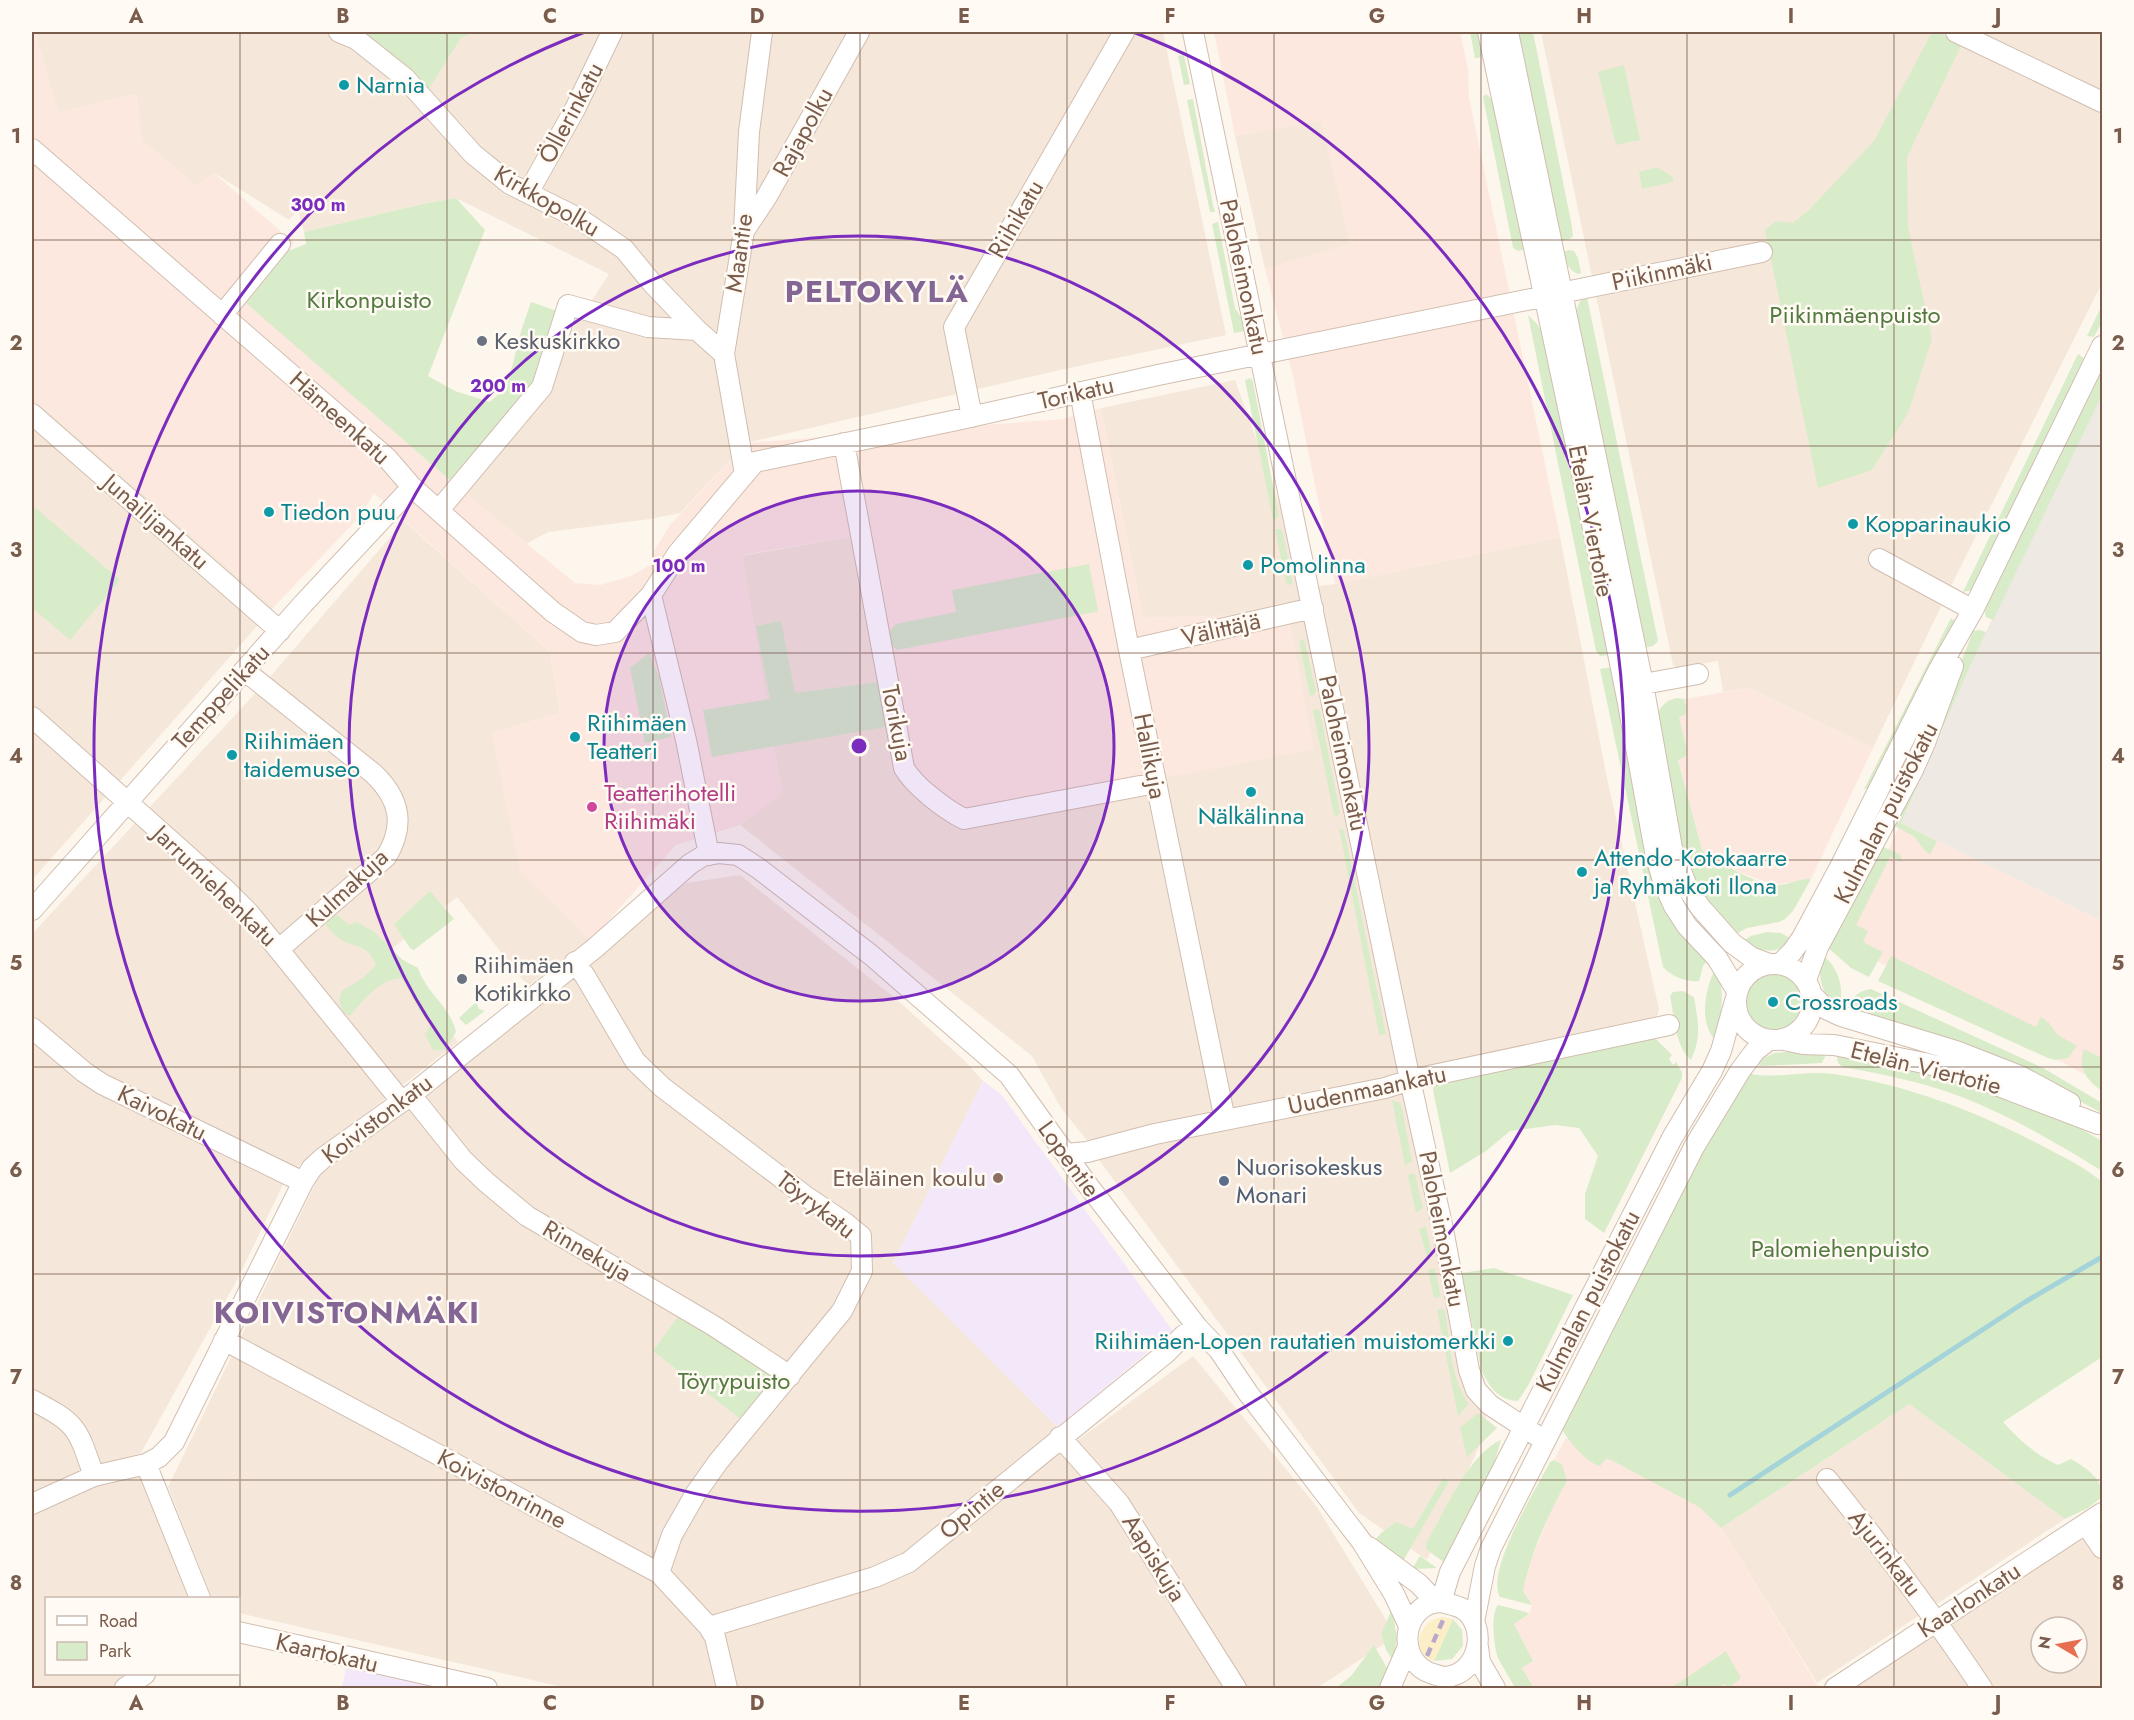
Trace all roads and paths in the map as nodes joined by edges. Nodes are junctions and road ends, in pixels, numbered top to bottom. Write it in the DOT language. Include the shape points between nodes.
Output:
graph roads {
  1 [pos="339,32"];
  2 [pos="612,32"];
  3 [pos="762,32"];
  4 [pos="859,32"];
  5 [pos="1124,32"];
  6 [pos="1193,32"];
  7 [pos="1488,32"];
  8 [pos="1508,32"];
  9 [pos="1956,32"];
  10 [pos="2103,102"];
  11 [pos="32,149"];
  12 [pos="528,193"];
  13 [pos="744,231"];
  14 [pos="279,244"];
  15 [pos="1762,252"];
  16 [pos="1553,294"];
  17 [pos="222,315"];
  18 [pos="697,330"];
  19 [pos="2103,346"];
  20 [pos="724,354"];
  21 [pos="1260,354"];
  22 [pos="1080,392"];
  23 [pos="32,414"];
  24 [pos="972,417"];
  25 [pos="844,443"];
  26 [pos="745,474"];
  27 [pos="412,487"];
  28 [pos="438,510"];
  29 [pos="1879,559"];
  30 [pos="651,595"];
  31 [pos="1313,608"];
  32 [pos="1973,610"];
  33 [pos="280,631"];
  34 [pos="1129,650"];
  35 [pos="245,671"];
  36 [pos="1698,674"];
  37 [pos="1634,686"];
  38 [pos="32,717"];
  39 [pos="1156,783"];
  40 [pos="128,802"];
  41 [pos="709,855"];
  42 [pos="32,910"];
  43 [pos="279,949"];
  44 [pos="575,962"];
  45 [pos="1774,964"];
  46 [pos="1809,988"];
  47 [pos="1736,996"];
  48 [pos="1669,1025"];
  49 [pos="32,1028"];
  50 [pos="1776,1040"];
  51 [pos="1410,1080"];
  52 [pos="406,1099"];
  53 [pos="1225,1120"];
  54 [pos="2100,1125"];
  55 [pos="1066,1154"];
  56 [pos="303,1182"];
  57 [pos="1198,1328"];
  58 [pos="224,1340"];
  59 [pos="790,1376"];
  60 [pos="32,1401"];
  61 [pos="1524,1428"];
  62 [pos="1060,1437"];
  63 [pos="1545,1441"];
  64 [pos="146,1464"];
  65 [pos="94,1476"];
  66 [pos="1827,1479"];
  67 [pos="32,1504"];
  68 [pos="2103,1513"];
  69 [pos="2086,1524"];
  70 [pos="1362,1542"];
  71 [pos="2103,1548"];
  72 [pos="659,1573"];
  73 [pos="199,1597"];
  74 [pos="1438,1602"];
  75 [pos="1937,1620"];
  76 [pos="1474,1622"];
  77 [pos="1409,1626"];
  78 [pos="710,1627"];
  79 [pos="240,1632"];
  80 [pos="1478,1647"];
  81 [pos="1407,1649"];
  82 [pos="144,1675"];
  83 [pos="1440,1681"];
  84 [pos="125,1689"];
  85 [pos="487,1689"];
  86 [pos="727,1689"];
  87 [pos="1236,1689"];
  88 [pos="1390,1689"];
  89 [pos="1464,1689"];
  90 [pos="1495,1689"];
  91 [pos="1835,1689"];
  92 [pos="1982,1689"];
  1 -- 12 [label="street, Kirkkopolku" via="386,61 486,166"];
  2 -- 12 [label="street, Öllerinkatu"];
  3 -- 13 [label="street, Maantie" via="749,132"];
  4 -- 13 [label="street, Rajapolku"];
  5 -- 24 [label="street, Riihikatu" via="954,327"];
  6 -- 21 [label="street, Paloheimonkatu"];
  7 -- 16 [label="street, Etelän Viertotie"];
  8 -- 16 [label="street, Etelän Viertotie"];
  9 -- 10 [label="street"];
  11 -- 17 [label="street, Hämeenkatu"];
  12 -- 18 [label="street, Kirkkopolku" via="580,219 624,249"];
  13 -- 20 [label="street, Maantie"];
  14 -- 17 [label="street"];
  15 -- 16 [label="street, Piikinmäki"];
  16 -- 21 [label="street, Torikatu"];
  16 -- 37 [label="street, Etelän Viertotie"];
  17 -- 27 [label="street, Hämeenkatu" via="387,458"];
  18 -- 20 [label="street, Kirkkopolku"];
  18 -- 28 [label="street" via="648,327 568,305 542,387"];
  19 -- 32 [label="street, Kulmalan puistokatu"];
  20 -- 26 [label="street, Maantie"];
  21 -- 22 [label="street, Torikatu"];
  21 -- 31 [label="street, Paloheimonkatu"];
  22 -- 24 [label="street, Torikatu"];
  22 -- 34 [label="street, Hallikuja"];
  23 -- 33 [label="street, Junailijankatu"];
  24 -- 25 [label="street, Torikatu"];
  25 -- 26 [label="street, Torikatu" via="755,462"];
  25 -- 39 [label="street, Torikuja" via="904,768 909,777 964,819"];
  26 -- 30 [label="street, Torikatu" via="678,553"];
  27 -- 28 [label="street, Hämeenkatu"];
  27 -- 33 [label="street, Temppelikatu"];
  28 -- 30 [label="street, Hämeenkatu" via="553,612 582,632 615,632"];
  29 -- 32 [label="street"];
  30 -- 41 [label="street" via="687,740"];
  31 -- 34 [label="street, Välittäjä"];
  31 -- 51 [label="street, Paloheimonkatu"];
  32 -- 45 [label="street, Kulmalan puistokatu" via="1802,938 1792,952"];
  32 -- 46 [label="street, Kulmalan puistokatu" via="1925,743 1818,947"];
  33 -- 35 [label="street, Temppelikatu"];
  34 -- 39 [label="street, Hallikuja"];
  35 -- 40 [label="street, Temppelikatu"];
  35 -- 43 [label="street, Kulmakuja" via="374,774 388,789 398,811 399,825 386,857"];
  36 -- 37 [label="street"];
  37 -- 45 [label="street, Etelän Viertotie" via="1672,848 1688,889 1732,943 1750,957"];
  37 -- 47 [label="street, Etelän Viertotie" via="1656,857 1664,884 1687,926 1717,958"];
  38 -- 40 [label="street, Jarrumiehenkatu"];
  39 -- 53 [label="street, Hallikuja"];
  40 -- 42 [label="street, Temppelikatu"];
  40 -- 43 [label="street, Jarrumiehenkatu" via="227,891"];
  41 -- 44 [label="street, Koivistonkatu" via="690,864"];
  41 -- 55 [label="street, Lopentie" via="738,855 871,955 1009,1075"];
  43 -- 52 [label="street, Jarrumiehenkatu"];
  44 -- 52 [label="street, Koivistonkatu"];
  44 -- 59 [label="street, Töyrykatu" via="635,1061 662,1087 861,1236 862,1271 858,1282 842,1311"];
  45 -- 46 [label="street" via="1792,969"];
  45 -- 47 [label="street" via="1749,973"];
  46 -- 50 [label="street" via="1813,1006 1804,1026 1797,1034"];
  46 -- 54 [label="street, Etelän Viertotie" via="1826,1009 2020,1076 2066,1100"];
  47 -- 50 [label="street" via="1736,1011 1744,1025 1752,1033"];
  47 -- 61 [label="street, Kulmalan puistokatu" via="1712,1071 1672,1138"];
  48 -- 51 [label="street, Uudenmaankatu"];
  49 -- 56 [label="street, Kaivokatu" via="102,1084"];
  50 -- 54 [label="street, Etelän Viertotie" via="1834,1045 1924,1062 1965,1073"];
  50 -- 63 [label="street, Kulmalan puistokatu" via="1755,1052 1740,1071 1694,1147"];
  51 -- 53 [label="street, Uudenmaankatu"];
  51 -- 61 [label="street, Paloheimonkatu" via="1469,1370 1476,1390 1490,1405"];
  52 -- 56 [label="street, Koivistonkatu" via="322,1158"];
  52 -- 59 [label="street, Rinnekuja" via="463,1160 527,1216 714,1326"];
  53 -- 55 [label="street, Uudenmaankatu"];
  55 -- 57 [label="street, Lopentie"];
  56 -- 58 [label="street, Koivistonkatu"];
  57 -- 62 [label="street, Opintie" via="1184,1335"];
  57 -- 70 [label="street, Lopentie" via="1219,1350"];
  58 -- 64 [label="street, Koivistonkatu" via="174,1442"];
  58 -- 72 [label="street, Koivistonrinne"];
  59 -- 72 [label="street, Töyrykatu" via="696,1493 672,1535"];
  60 -- 65 [label="street" via="60,1415 76,1429"];
  61 -- 63 [label="street, Paloheimonkatu"];
  61 -- 74 [label="street, Kulmalan puistokatu"];
  62 -- 78 [label="street, Opintie" via="909,1562 875,1577"];
  62 -- 87 [label="street, Aapiskuja" via="1119,1503"];
  63 -- 76 [label="street, Kulmalan puistokatu" via="1491,1548"];
  64 -- 65 [label="street"];
  64 -- 73 [label="street"];
  65 -- 67 [label="street"];
  66 -- 75 [label="street, Ajurinkatu"];
  68 -- 69 [label="street, Kaarlonkatu"];
  69 -- 71 [label="street"];
  69 -- 75 [label="street, Kaarlonkatu"];
  70 -- 74 [label="street, Lopentie"];
  70 -- 77 [label="street, Lopentie"];
  72 -- 78 [label="street, Koivistonrinne"];
  74 -- 76 [label="street" via="1463,1610"];
  74 -- 77 [label="street" via="1418,1612"];
  75 -- 91 [label="street, Kaarlonkatu"];
  75 -- 92 [label="street, Ajurinkatu"];
  76 -- 80 [label="street"];
  77 -- 81 [label="street"];
  78 -- 86 [label="street, Koivistonrinne"];
  79 -- 85 [label="street, Kaartokatu"];
  80 -- 83 [label="street" via="1468,1665"];
  80 -- 90 [label="street" via="1480,1662"];
  81 -- 83 [label="street" via="1420,1668"];
  81 -- 88 [label="street"];
  82 -- 84 [label="street"];
  83 -- 89 [label="street"];
}
